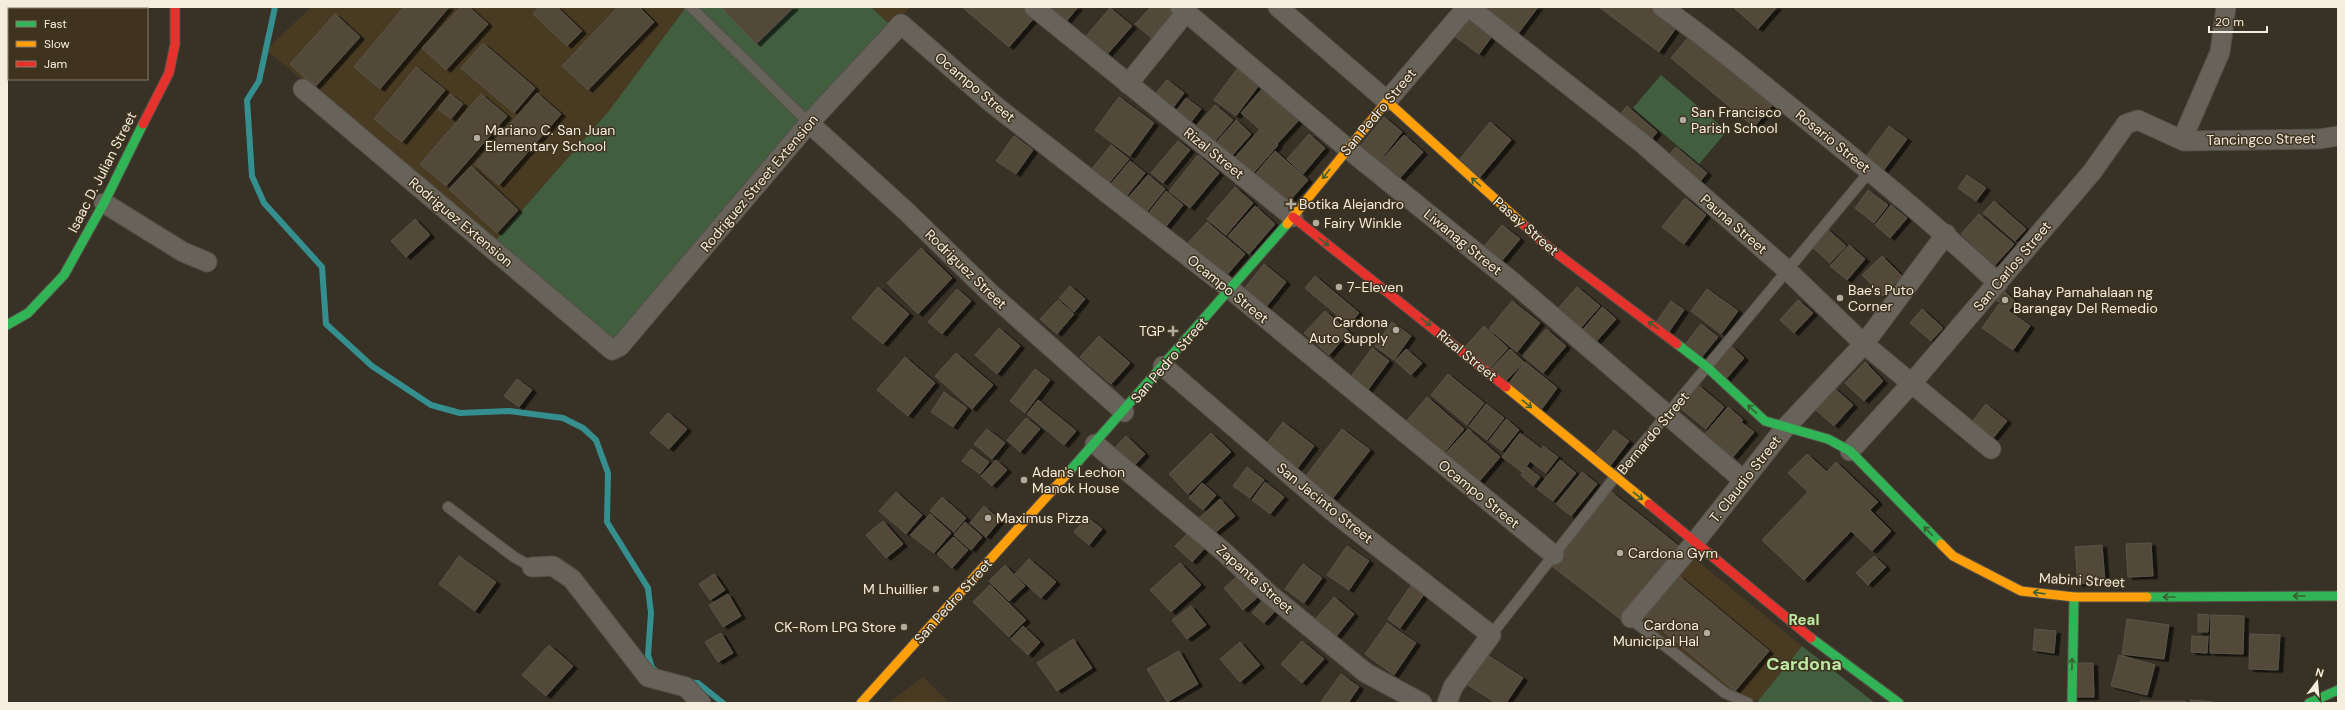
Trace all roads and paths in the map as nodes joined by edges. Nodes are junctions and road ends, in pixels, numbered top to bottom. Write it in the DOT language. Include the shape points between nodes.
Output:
graph roads {
  1 [pos="174,7"];
  2 [pos="691,7"];
  3 [pos="1034,7"];
  4 [pos="1278,7"];
  5 [pos="1468,7"];
  6 [pos="1662,7"];
  7 [pos="2226,7"];
  8 [pos="1183,10"];
  9 [pos="901,24"];
  10 [pos="1128,84"];
  11 [pos="303,89"];
  12 [pos="1387,101"];
  13 [pos="810,123"];
  14 [pos="2338,136"];
  15 [pos="2183,140"];
  16 [pos="1347,148"];
  17 [pos="1870,171"];
  18 [pos="104,203"];
  19 [pos="1293,218"];
  20 [pos="1946,234"];
  21 [pos="207,262"];
  22 [pos="1787,270"];
  23 [pos="1998,283"];
  24 [pos="1230,289"];
  25 [pos="7,325"];
  26 [pos="1864,344"];
  27 [pos="620,346"];
  28 [pos="1163,366"];
  29 [pos="1707,367"];
  30 [pos="1911,384"];
  31 [pos="1124,412"];
  32 [pos="1668,416"];
  33 [pos="1785,428"];
  34 [pos="1095,444"];
  35 [pos="1991,448"];
  36 [pos="1850,451"];
  37 [pos="1615,477"];
  38 [pos="1743,480"];
  39 [pos="448,507"];
  40 [pos="1695,542"];
  41 [pos="1556,557"];
  42 [pos="532,567"];
  43 [pos="2338,596"];
  44 [pos="2074,597"];
  45 [pos="1629,617"];
  46 [pos="1491,635"];
  47 [pos="2338,690"];
  48 [pos="701,703"];
  49 [pos="860,703"];
  50 [pos="1422,703"];
  51 [pos="1447,703"];
  52 [pos="1748,703"];
  53 [pos="1899,703"];
  54 [pos="2072,703"];
  55 [pos="2309,703"];
  1 -- 18 [label="main road, Isaac D. Julian Street" via="175,44 169,73"];
  2 -- 13 [label="lane"];
  3 -- 10 [label="street, Rizal Street"];
  4 -- 12 [label="street, Pasay Street"];
  5 -- 12 [label="street, San Pedro Street"];
  5 -- 22 [label="street, Pauna Street" via="1642,143"];
  6 -- 17 [label="street, Rosario Street" via="1698,32"];
  7 -- 15 [label="street" via="2220,52"];
  8 -- 10 [label="street"];
  8 -- 16 [label="street, Liwanag Street"];
  9 -- 13 [label="street, Rodriguez Street Extension"];
  9 -- 24 [label="street, Ocampo Street" via="993,104"];
  10 -- 19 [label="street, Rizal Street"];
  11 -- 27 [label="street, Rodriguez Extension" via="612,350"];
  12 -- 16 [label="main road, San Pedro Street"];
  29 -- 12 [label="main road, Pasay Street, one-way" via="1547,246"];
  13 -- 27 [label="street, Rodriguez Street Extension"];
  13 -- 31 [label="street, Rodriguez Street" via="990,293"];
  14 -- 15 [label="street, Tancingco Street" via="2319,139"];
  15 -- 23 [label="street, San Carlos Street" via="2138,120 2126,124 2092,172"];
  16 -- 19 [label="main road, San Pedro Street, one-way"];
  16 -- 32 [label="street, Liwanag Street" via="1515,284"];
  17 -- 20 [label="street, Rosario Street"];
  17 -- 22 [label="lane, Bernardo Street"];
  18 -- 21 [label="street" via="183,252"];
  18 -- 25 [label="main road, Isaac D. Julian Street" via="64,275 28,313"];
  19 -- 24 [label="main road, San Pedro Street"];
  19 -- 37 [label="main road, Rizal Street, one-way" via="1461,349"];
  20 -- 23 [label="street, Rosario Street"];
  20 -- 26 [label="street, T. Claudio Street"];
  22 -- 26 [label="street, Pauna Street"];
  22 -- 29 [label="lane, Bernardo Street"];
  23 -- 30 [label="street, San Carlos Street"];
  24 -- 28 [label="main road, San Pedro Street"];
  24 -- 41 [label="street, Ocampo Street"];
  26 -- 30 [label="street, Pauna Street"];
  26 -- 33 [label="street, T. Claudio Street"];
  28 -- 31 [label="main road, San Pedro Street"];
  28 -- 46 [label="street, San Jacinto Street" via="1332,511"];
  29 -- 32 [label="lane, Bernardo Street"];
  33 -- 29 [label="main road, Pasay Street, one-way" via="1765,421"];
  30 -- 35 [label="street, Pauna Street"];
  30 -- 36 [label="street, San Carlos Street"];
  31 -- 34 [label="main road, San Pedro Street"];
  32 -- 37 [label="lane, Bernardo Street"];
  32 -- 38 [label="street, Liwanag Street"];
  33 -- 36 [label="main road, Mabini Street" via="1828,439"];
  33 -- 38 [label="street, T. Claudio Street"];
  34 -- 49 [label="main road, San Pedro Street"];
  34 -- 50 [label="street, Zapanta Street" via="1224,552 1269,594 1366,673"];
  44 -- 36 [label="main road, Mabini Street, one-way" via="2021,591 1953,556"];
  37 -- 40 [label="main road, Rizal Street, one-way"];
  37 -- 41 [label="lane, Bernardo Street"];
  38 -- 40 [label="street, T. Claudio Street"];
  39 -- 42 [label="lane" via="514,557"];
  40 -- 45 [label="street, T. Claudio Street"];
  40 -- 53 [label="main road, Rizal Street" via="1802,630"];
  41 -- 46 [label="lane, Bernardo Street"];
  42 -- 48 [label="street" via="553,566 572,579 648,677 686,687"];
  43 -- 44 [label="main road, Mabini Street, one-way"];
  54 -- 44 [label="main road, one-way"];
  45 -- 52 [label="lane" via="1725,693"];
  46 -- 51 [label="street, Bernardo Street" via="1453,687"];
  47 -- 55 [label="main road"];
}
